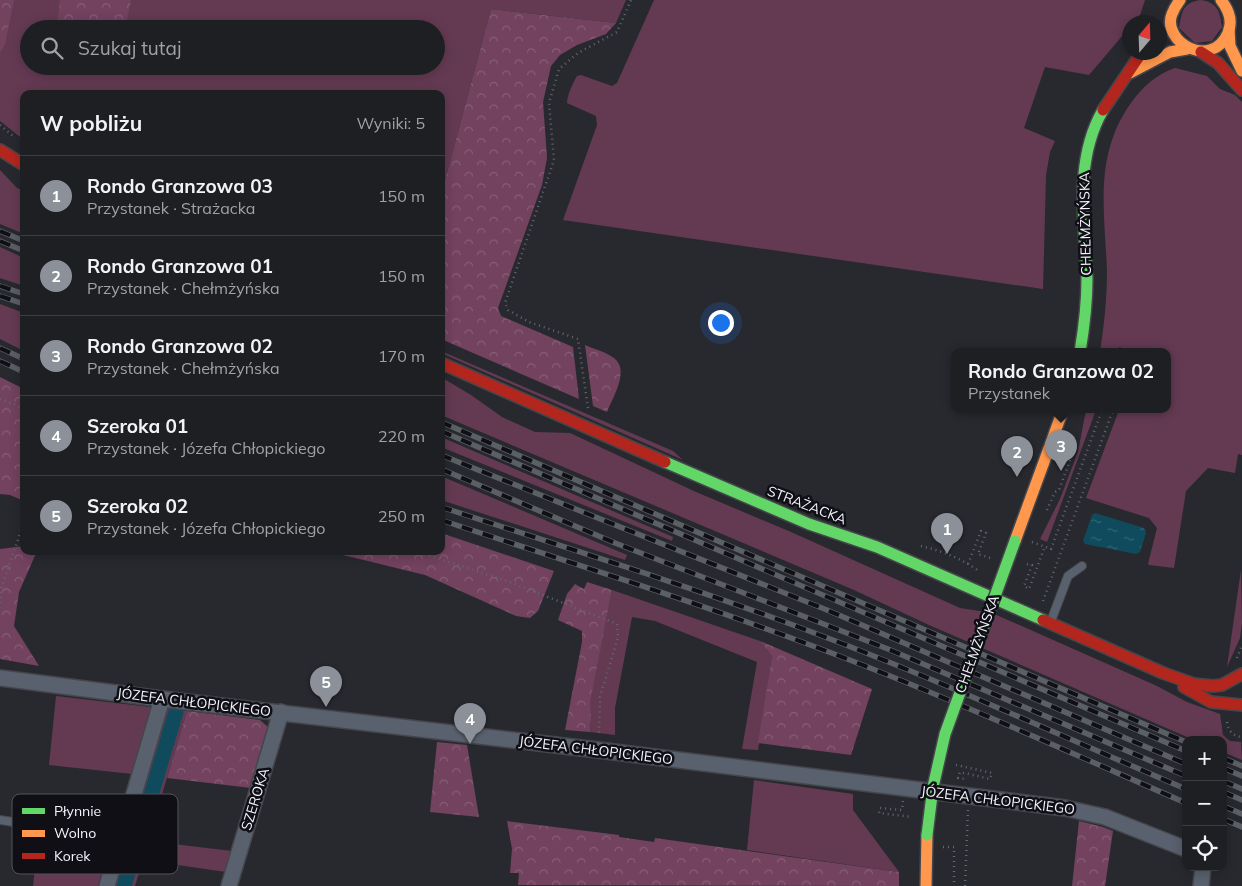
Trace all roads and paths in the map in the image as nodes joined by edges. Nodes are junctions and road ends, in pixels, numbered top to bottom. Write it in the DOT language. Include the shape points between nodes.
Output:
graph roads {
  1 [pos="631,0"];
  2 [pos="1180,0"];
  3 [pos="1221,0"];
  4 [pos="1172,14"];
  5 [pos="1167,26"];
  6 [pos="1230,29"];
  7 [pos="1188,49"];
  8 [pos="1201,52"];
  9 [pos="1135,60"];
  10 [pos="1242,71"];
  11 [pos="1125,76"];
  12 [pos="1242,90"];
  13 [pos="0,150"];
  14 [pos="20,163"];
  15 [pos="1080,348"];
  16 [pos="445,365"];
  17 [pos="0,399"];
  18 [pos="20,408"];
  19 [pos="588,411"];
  20 [pos="1062,413"];
  21 [pos="1101,413"];
  22 [pos="1112,413"];
  23 [pos="1070,451"];
  24 [pos="1055,492"];
  25 [pos="20,533"];
  26 [pos="1031,542"];
  27 [pos="1045,546"];
  28 [pos="427,555"];
  29 [pos="988,558"];
  30 [pos="968,564"];
  31 [pos="1027,564"];
  32 [pos="1082,566"];
  33 [pos="0,604"];
  34 [pos="1041,607"];
  35 [pos="1050,623"];
  36 [pos="1163,673"];
  37 [pos="1242,674"];
  38 [pos="0,678"];
  39 [pos="162,699"];
  40 [pos="1242,705"];
  41 [pos="281,712"];
  42 [pos="598,750"];
  43 [pos="959,766"];
  44 [pos="964,779"];
  45 [pos="134,794"];
  46 [pos="902,807"];
  47 [pos="909,816"];
  48 [pos="968,818"];
  49 [pos="942,847"];
  50 [pos="1182,848"];
  51 [pos="1203,871"];
  52 [pos="111,874"];
  53 [pos="107,886"];
  54 [pos="229,886"];
  55 [pos="926,886"];
  56 [pos="954,886"];
  57 [pos="965,886"];
  58 [pos="1201,886"];
  1 -- 19 [label="path" via="617,32 578,53 559,69 549,103 554,160 506,303 508,310 529,322 578,339"];
  2 -- 4 [label="street"];
  3 -- 6 [label="street" via="1229,14"];
  4 -- 5 [label="street"];
  4 -- 7 [label="street" via="1171,28 1177,40"];
  6 -- 8 [label="street" via="1217,47"];
  6 -- 10 [label="street" via="1230,46"];
  7 -- 8 [label="street"];
  7 -- 11 [label="street, CHEŁMŻYŃSKA" via="1170,52"];
  8 -- 12 [label="street" via="1217,62"];
  9 -- 11 [label="street, CHEŁMŻYŃSKA"];
  11 -- 15 [label="street, CHEŁMŻYŃSKA" via="1098,118 1084,162 1082,198 1086,297"];
  13 -- 14 [label="street"];
  16 -- 35 [label="street, STRAŻACKA" via="755,501 877,547"];
  17 -- 18 [label="path"];
  20 -- 55 [label="street, CHEŁMŻYŃSKA, bridge" via="945,734 934,781"];
  21 -- 27 [label="path" via="1051,549"];
  22 -- 34 [label="path"];
  23 -- 24 [label="path" via="1072,455 1059,490"];
  25 -- 33 [label="path" via="1,588"];
  26 -- 27 [label="path"];
  27 -- 31 [label="path" via="1029,588 1024,586 1032,565"];
  28 -- 42 [label="path" via="507,581 617,624 618,637 600,697"];
  29 -- 30 [label="path" via="978,554 986,533 981,531"];
  32 -- 35 [label="lane" via="1068,576"];
  35 -- 36 [label="street, STRAŻACKA"];
  36 -- 37 [label="street, STRAŻACKA" via="1212,688"];
  36 -- 40 [label="street, STRAŻACKA" via="1200,699 1222,705"];
  38 -- 39 [label="street, JÓZEFA CHŁOPICKIEGO"];
  39 -- 41 [label="street, JÓZEFA CHŁOPICKIEGO"];
  39 -- 45 [label="street"];
  41 -- 42 [label="street, JÓZEFA CHŁOPICKIEGO"];
  41 -- 54 [label="street, SZEROKA"];
  42 -- 50 [label="street, JÓZEFA CHŁOPICKIEGO" via="1080,811 1105,817"];
  43 -- 44 [label="path" via="992,773 990,779 960,772 958,778"];
  46 -- 47 [label="path" via="902,810 880,808 879,813"];
  48 -- 57 [label="path"];
  49 -- 56 [label="path" via="954,847"];
  51 -- 58 [label="street"];
  52 -- 53 [label="street"];
}
